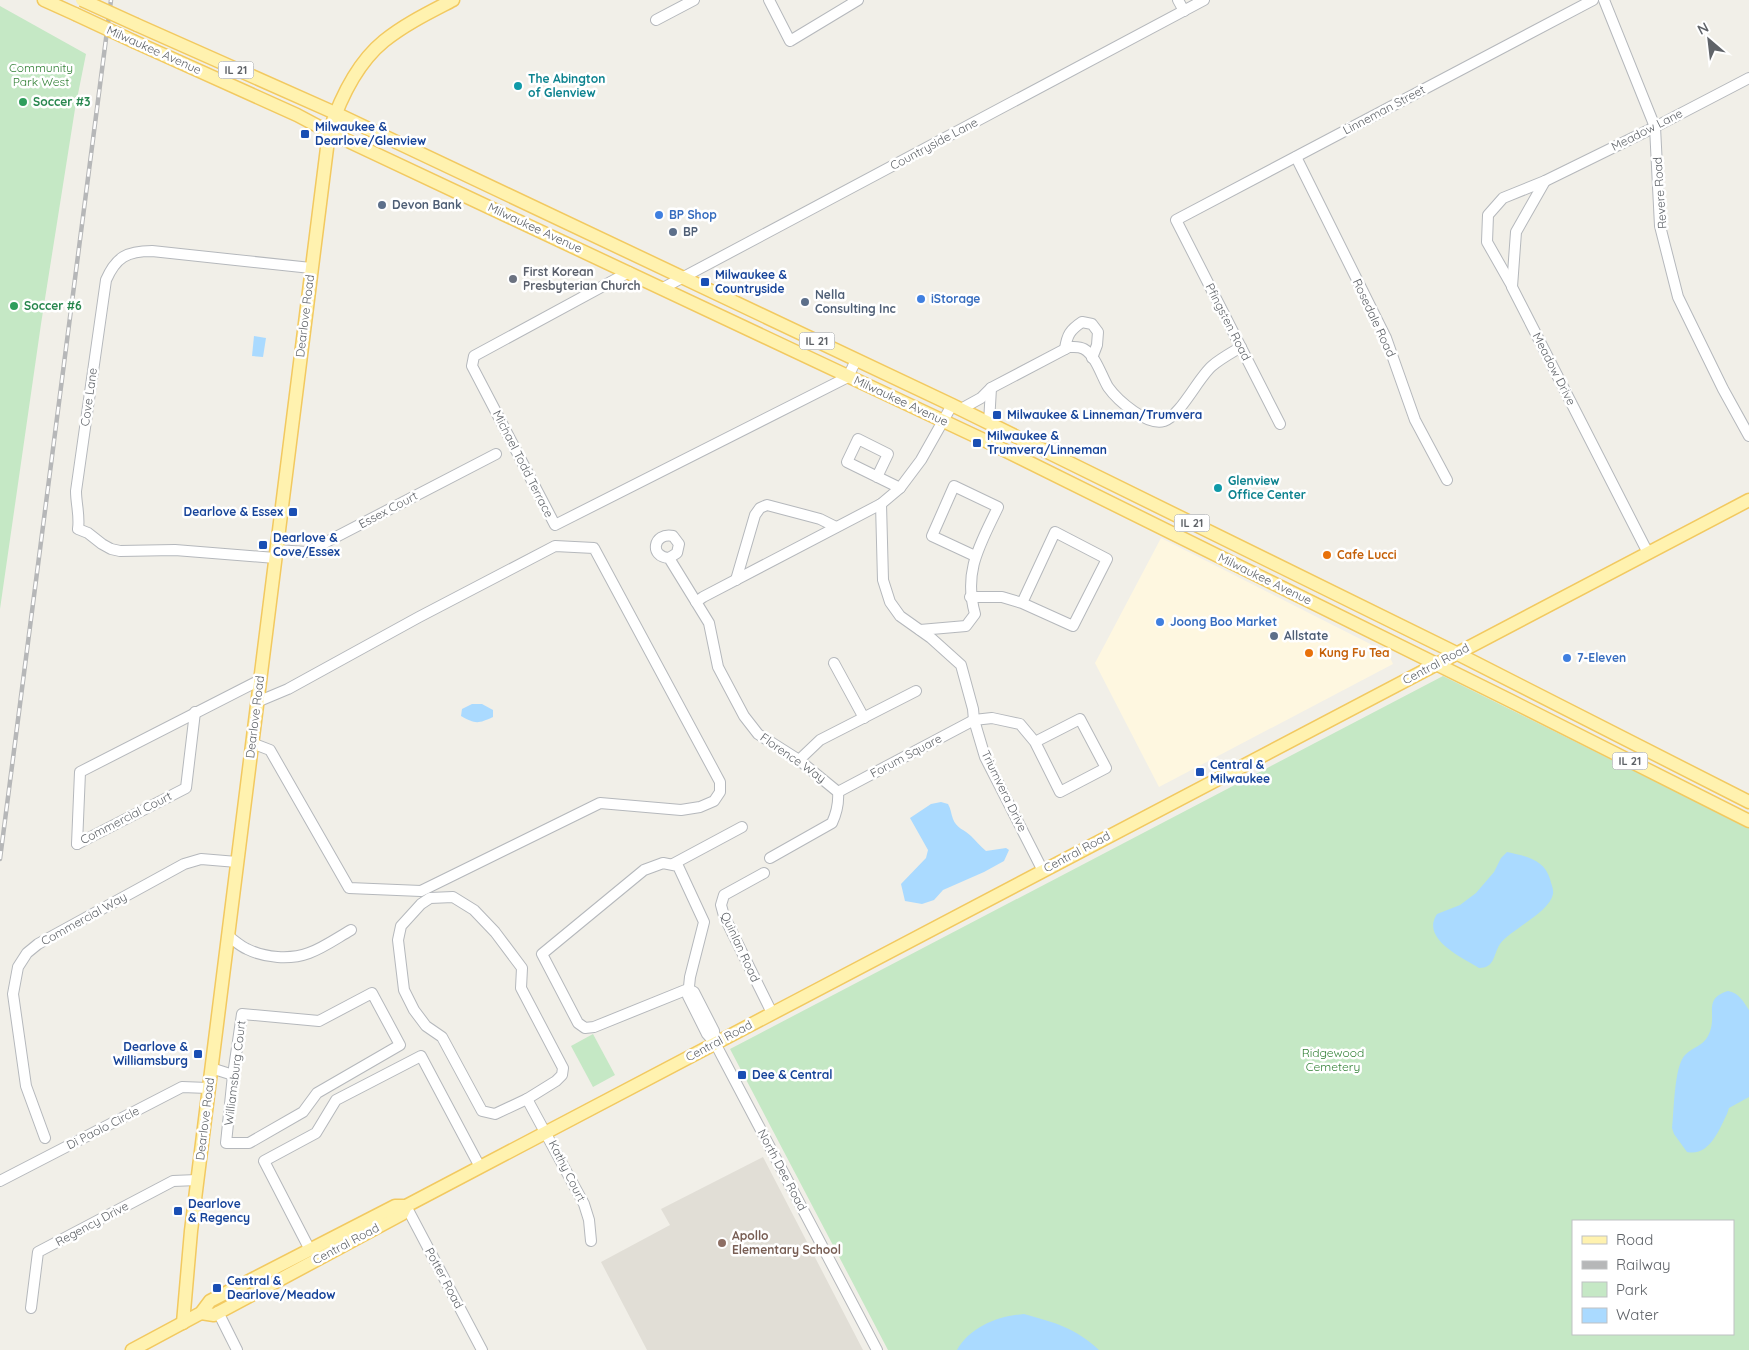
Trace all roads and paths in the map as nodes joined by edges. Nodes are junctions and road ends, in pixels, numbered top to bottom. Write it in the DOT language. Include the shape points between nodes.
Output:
graph roads {
  1 [pos="44,0"];
  2 [pos="82,0"];
  3 [pos="453,0"];
  4 [pos="694,0"];
  5 [pos="769,0"];
  6 [pos="858,0"];
  7 [pos="1178,0"];
  8 [pos="1204,0"];
  9 [pos="1593,0"];
  10 [pos="1604,0"];
  11 [pos="1184,11"];
  12 [pos="656,20"];
  13 [pos="1749,78"];
  14 [pos="335,113"];
  15 [pos="1655,127"];
  16 [pos="330,132"];
  17 [pos="1296,156"];
  18 [pos="1545,181"];
  19 [pos="1176,220"];
  20 [pos="311,268"];
  21 [pos="629,272"];
  22 [pos="682,278"];
  23 [pos="1512,287"];
  24 [pos="663,288"];
  25 [pos="1241,347"];
  26 [pos="1065,349"];
  27 [pos="1092,358"];
  28 [pos="856,360"];
  29 [pos="848,377"];
  30 [pos="991,388"];
  31 [pos="956,407"];
  32 [pos="943,422"];
  33 [pos="989,423"];
  34 [pos="1280,424"];
  35 [pos="1749,436"];
  36 [pos="496,454"];
  37 [pos="877,477"];
  38 [pos="1447,480"];
  39 [pos="900,488"];
  40 [pos="1749,500"];
  41 [pos="881,504"];
  42 [pos="836,527"];
  43 [pos="1648,553"];
  44 [pos="275,554"];
  45 [pos="975,556"];
  46 [pos="669,558"];
  47 [pos="1229,561"];
  48 [pos="736,580"];
  49 [pos="1309,581"];
  50 [pos="970,597"];
  51 [pos="696,602"];
  52 [pos="1022,604"];
  53 [pos="920,630"];
  54 [pos="1456,653"];
  55 [pos="834,663"];
  56 [pos="1435,664"];
  57 [pos="260,680"];
  58 [pos="916,690"];
  59 [pos="257,702"];
  60 [pos="195,712"];
  61 [pos="864,718"];
  62 [pos="974,720"];
  63 [pos="1035,742"];
  64 [pos="252,743"];
  65 [pos="799,760"];
  66 [pos="838,792"];
  67 [pos="1749,802"];
  68 [pos="1749,821"];
  69 [pos="742,827"];
  70 [pos="770,858"];
  71 [pos="237,862"];
  72 [pos="676,865"];
  73 [pos="1043,871"];
  74 [pos="764,873"];
  75 [pos="351,930"];
  76 [pos="228,936"];
  77 [pos="688,989"];
  78 [pos="772,1013"];
  79 [pos="716,1043"];
  80 [pos="211,1068"];
  81 [pos="233,1075"];
  82 [pos="208,1088"];
  83 [pos="527,1099"];
  84 [pos="546,1132"];
  85 [pos="45,1138"];
  86 [pos="480,1167"];
  87 [pos="197,1180"];
  88 [pos="0,1181"];
  89 [pos="406,1206"];
  90 [pos="591,1241"];
  91 [pos="310,1250"];
  92 [pos="31,1308"];
  93 [pos="218,1312"];
  94 [pos="201,1313"];
  95 [pos="183,1323"];
  96 [pos="132,1350"];
  97 [pos="238,1350"];
  98 [pos="482,1350"];
  99 [pos="877,1350"];
  1 -- 16 [label="main road, Milwaukee Avenue / IL 21, bridge"];
  2 -- 14 [label="main road, Milwaukee Avenue / IL 21, bridge"];
  3 -- 14 [label="main road, Dearlove Road" via="384,41 362,64"];
  4 -- 12 [label="street"];
  5 -- 6 [label="street" via="790,40"];
  7 -- 11 [label="street"];
  8 -- 11 [label="street, Countryside Lane"];
  9 -- 17 [label="street, Linneman Street"];
  10 -- 15 [label="street, Revere Road"];
  11 -- 22 [label="street, Countryside Lane"];
  13 -- 15 [label="street, Meadow Lane"];
  14 -- 16 [label="main road, Dearlove Road"];
  14 -- 22 [label="main road, Milwaukee Avenue / IL 21"];
  15 -- 18 [label="street, Meadow Lane"];
  15 -- 35 [label="street, Revere Road" via="1660,226 1678,297"];
  16 -- 20 [label="main road, Dearlove Road"];
  16 -- 21 [label="main road, Milwaukee Avenue / IL 21"];
  17 -- 19 [label="street, Linneman Street"];
  17 -- 38 [label="street, Rosedale Road" via="1386,338 1415,420"];
  18 -- 23 [label="street" via="1516,232"];
  18 -- 23 [label="street, Meadow Lane" via="1503,198 1488,215 1487,242"];
  19 -- 25 [label="street, Pfingsten Road"];
  20 -- 44 [label="main road, Dearlove Road"];
  20 -- 44 [label="street, Cove Lane" via="152,251 131,253 118,260 106,280 76,491 80,518 78,529 111,549"];
  21 -- 24 [label="main road, Milwaukee Avenue / IL 21"];
  21 -- 29 [label="street, Michael Todd Terrace" via="474,356 472,366 555,525"];
  22 -- 24 [label="street, Countryside Lane"];
  22 -- 28 [label="main road, Milwaukee Avenue / IL 21"];
  23 -- 43 [label="street, Meadow Drive"];
  24 -- 29 [label="main road, Milwaukee Avenue / IL 21"];
  25 -- 27 [label="street" via="1211,367 1175,413 1166,420 1154,422 1139,415 1115,395"];
  25 -- 34 [label="street, Pfingsten Road"];
  26 -- 27 [label="street" via="1077,346 1085,349"];
  26 -- 27 [label="street" via="1067,336 1073,328 1082,322 1092,324 1098,332"];
  26 -- 30 [label="street"];
  28 -- 29 [label="street"];
  28 -- 31 [label="main road, Milwaukee Avenue / IL 21"];
  29 -- 32 [label="main road, Milwaukee Avenue / IL 21"];
  30 -- 31 [label="street" via="981,398"];
  30 -- 33 [label="street"];
  31 -- 32 [label="street"];
  31 -- 33 [label="main road, Milwaukee Avenue / IL 21"];
  32 -- 39 [label="street"];
  32 -- 47 [label="main road, Milwaukee Avenue / IL 21"];
  33 -- 49 [label="main road, Milwaukee Avenue / IL 21"];
  36 -- 44 [label="street, Essex Court" via="307,552"];
  37 -- 39 [label="street"];
  39 -- 41 [label="street"];
  40 -- 43 [label="main road, Central Road"];
  41 -- 42 [label="street"];
  41 -- 53 [label="street, Triumvera Drive" via="883,580 890,602 900,616"];
  42 -- 48 [label="street"];
  42 -- 48 [label="street" via="767,505 760,508 755,514"];
  43 -- 54 [label="main road, Central Road"];
  44 -- 57 [label="main road, Dearlove Road"];
  45 -- 45 [label="street" via="998,506 954,486 932,536"];
  45 -- 50 [label="street"];
  46 -- 51 [label="street"];
  47 -- 49 [label="main road" via="1238,555 1246,555 1294,579"];
  47 -- 56 [label="main road, Milwaukee Avenue / IL 21"];
  48 -- 51 [label="street"];
  49 -- 54 [label="main road, Milwaukee Avenue / IL 21"];
  50 -- 52 [label="street" via="1002,597"];
  50 -- 53 [label="street" via="975,614 966,626"];
  51 -- 65 [label="street, Florence Way" via="709,623 718,667 744,716 758,734"];
  52 -- 52 [label="street" via="1055,532 1107,559 1073,626"];
  53 -- 62 [label="street, Triumvera Drive" via="961,665"];
  54 -- 56 [label="main road, Central Road"];
  54 -- 67 [label="main road, Milwaukee Avenue / IL 21"];
  55 -- 61 [label="street"];
  56 -- 68 [label="main road, Milwaukee Avenue / IL 21"];
  56 -- 73 [label="main road, Central Road"];
  57 -- 59 [label="main road, Dearlove Road"];
  57 -- 60 [label="street"];
  58 -- 61 [label="street"];
  59 -- 64 [label="main road, Dearlove Road"];
  59 -- 64 [label="street" via="288,689 555,546 594,548 720,782 720,792 714,801 681,810 600,803 421,891 349,888 270,750"];
  60 -- 60 [label="street, Commercial Court" via="186,788 77,844 80,772"];
  61 -- 65 [label="street" via="820,740"];
  62 -- 63 [label="street" via="992,718 1020,724"];
  62 -- 66 [label="street, Forum Square"];
  62 -- 73 [label="street, Triumvera Drive" via="985,757"];
  63 -- 63 [label="street" via="1060,792 1106,768 1080,719"];
  64 -- 71 [label="main road, Dearlove Road"];
  65 -- 66 [label="street, Florence Way"];
  66 -- 70 [label="street, Florence Way" via="837,813 832,823"];
  69 -- 72 [label="street"];
  71 -- 76 [label="main road, Dearlove Road"];
  71 -- 85 [label="street, Commercial Way" via="200,859 184,864 27,953 18,967 13,994 26,1086"];
  72 -- 77 [label="street" via="704,922"];
  72 -- 77 [label="street" via="663,863 644,870 542,954 578,1022 585,1028"];
  73 -- 78 [label="main road, Central Road"];
  74 -- 78 [label="street, Quinlan Road" via="724,895 721,905"];
  75 -- 76 [label="street" via="310,953 297,956 276,957 246,949"];
  76 -- 80 [label="main road, Dearlove Road"];
  77 -- 79 [label="street, North Dee Road" via="688,996 707,1034"];
  78 -- 79 [label="main road, Central Road"];
  79 -- 84 [label="main road, Central Road"];
  79 -- 99 [label="street, North Dee Road"];
  80 -- 81 [label="street"];
  80 -- 82 [label="main road, Dearlove Road"];
  81 -- 81 [label="street, Williamsburg Court" via="226,1143 249,1143 302,1112 317,1092 400,1045 372,993 319,1021 242,1014"];
  82 -- 87 [label="main road, Dearlove Road"];
  82 -- 88 [label="street, Di Paolo Circle" via="182,1087"];
  83 -- 83 [label="street" via="495,1114 482,1111 442,1037 426,1026 404,990 398,940 401,926 430,898 453,897 474,910 496,932 522,968 521,988 563,1068 556,1081"];
  83 -- 84 [label="street, Kathy Court"];
  84 -- 86 [label="main road, Central Road"];
  84 -- 90 [label="street, Kathy Court" via="584,1204"];
  86 -- 89 [label="main road, Central Road"];
  86 -- 91 [label="street" via="421,1056 336,1100 316,1133 264,1161"];
  87 -- 92 [label="street, Regency Drive" via="173,1181 38,1252"];
  87 -- 95 [label="main road, Dearlove Road"];
  89 -- 91 [label="main road, Central Road" via="395,1206"];
  89 -- 93 [label="main road, Central Road" via="402,1214"];
  89 -- 98 [label="street, Potter Road"];
  91 -- 94 [label="main road, Central Road" via="210,1301"];
  93 -- 94 [label="main road, Central Road" via="214,1315"];
  93 -- 97 [label="street"];
  94 -- 95 [label="main road, Central Road"];
  95 -- 96 [label="main road, Central Road"];
}
